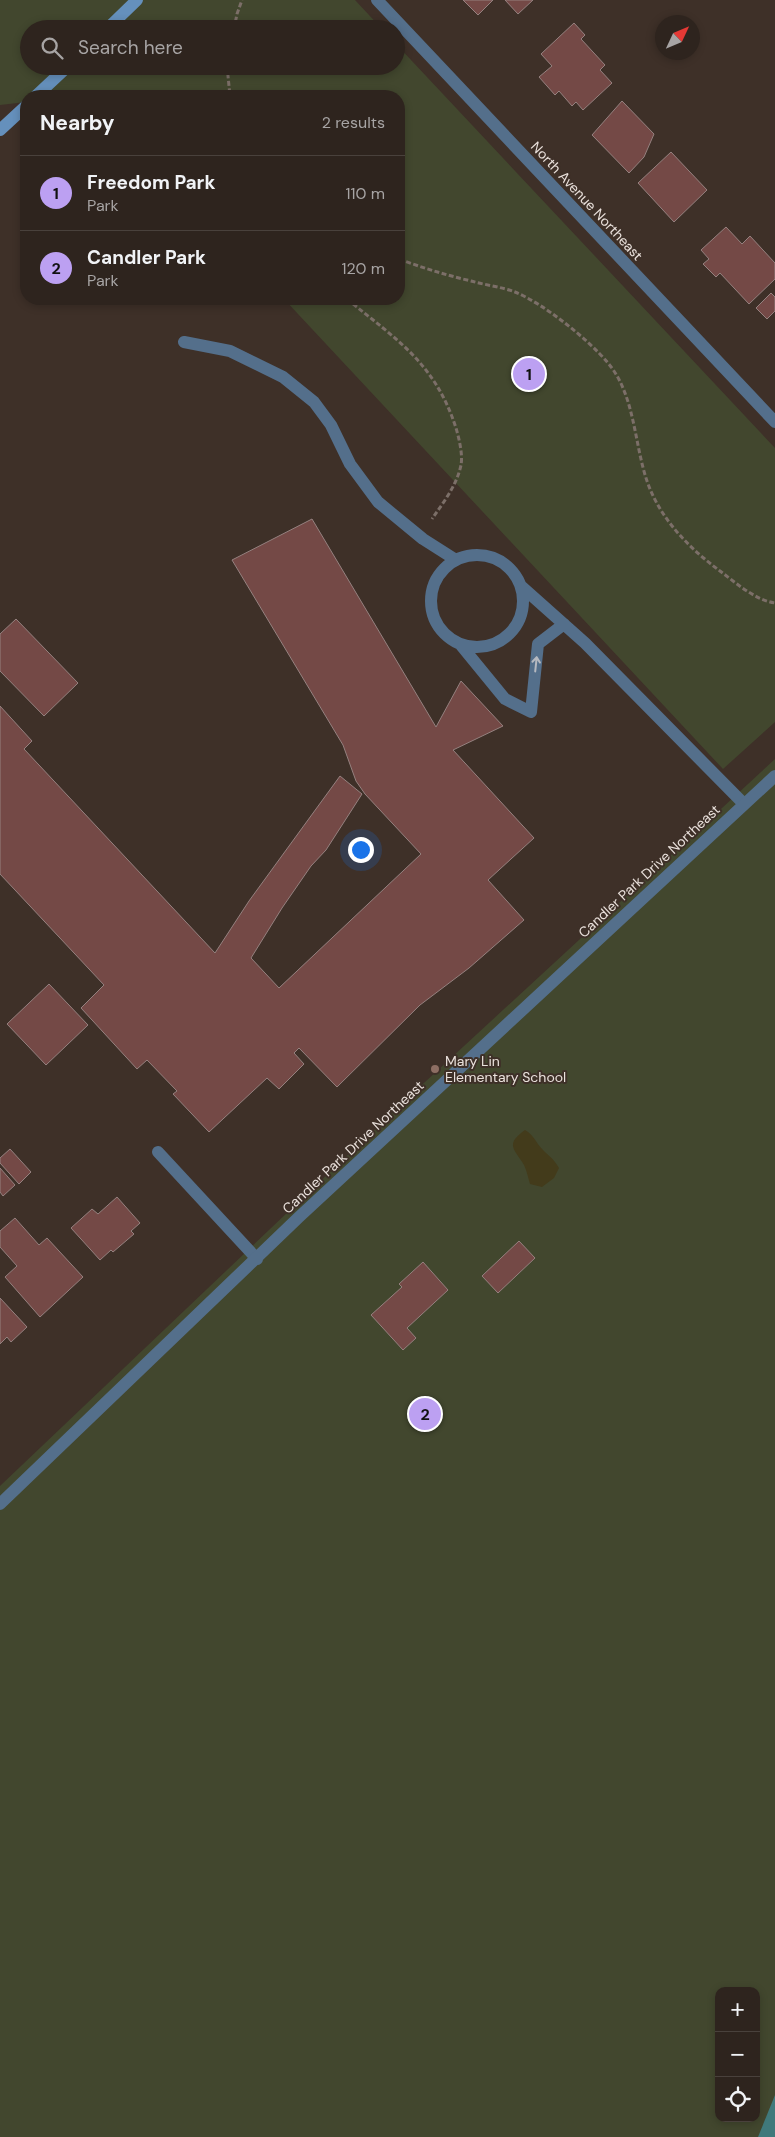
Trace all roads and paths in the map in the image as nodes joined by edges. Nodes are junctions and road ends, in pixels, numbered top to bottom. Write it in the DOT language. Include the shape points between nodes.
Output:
graph roads {
  1 [pos="137,0"];
  2 [pos="242,0"];
  3 [pos="377,0"];
  4 [pos="116,20"];
  5 [pos="235,20"];
  6 [pos="396,20"];
  7 [pos="405,30"];
  8 [pos="58,75"];
  9 [pos="228,75"];
  10 [pos="42,90"];
  11 [pos="229,90"];
  12 [pos="20,112"];
  13 [pos="0,130"];
  14 [pos="405,261"];
  15 [pos="354,305"];
  16 [pos="184,342"];
  17 [pos="775,422"];
  18 [pos="430,523"];
  19 [pos="456,560"];
  20 [pos="521,586"];
  21 [pos="775,603"];
  22 [pos="564,624"];
  23 [pos="460,644"];
  24 [pos="775,776"];
  25 [pos="744,804"];
  26 [pos="158,1152"];
  27 [pos="256,1260"];
  28 [pos="0,1504"];
  1 -- 4 [label="street"];
  2 -- 5 [label="path"];
  3 -- 6 [label="street, North Avenue Northeast"];
  7 -- 17 [label="street, North Avenue Northeast"];
  8 -- 10 [label="street"];
  9 -- 11 [label="path"];
  12 -- 13 [label="street"];
  14 -- 21 [label="path" via="434,272 515,292 548,310 588,344 608,364 623,388 647,482 667,520 696,553 742,588"];
  15 -- 18 [label="path" via="416,356 448,404 458,435 461,464 450,492"];
  16 -- 19 [label="street" via="230,351 283,377 314,402 331,425 350,464 378,502 423,539"];
  19 -- 20 [label="street" via="480,554 498,559 512,570"];
  19 -- 23 [label="street" via="446,565 434,580 430,598 432,616 442,632"];
  20 -- 22 [label="street"];
  20 -- 23 [label="street" via="524,604 519,622 508,636 492,646 474,648"];
  23 -- 22 [label="street, one-way" via="505,699 531,712 538,644"];
  22 -- 25 [label="street"];
  24 -- 25 [label="street, Candler Park Drive Northeast"];
  25 -- 27 [label="street, Candler Park Drive Northeast" via="313,1203"];
  26 -- 27 [label="street"];
  27 -- 28 [label="street, Candler Park Drive Northeast"];
}
